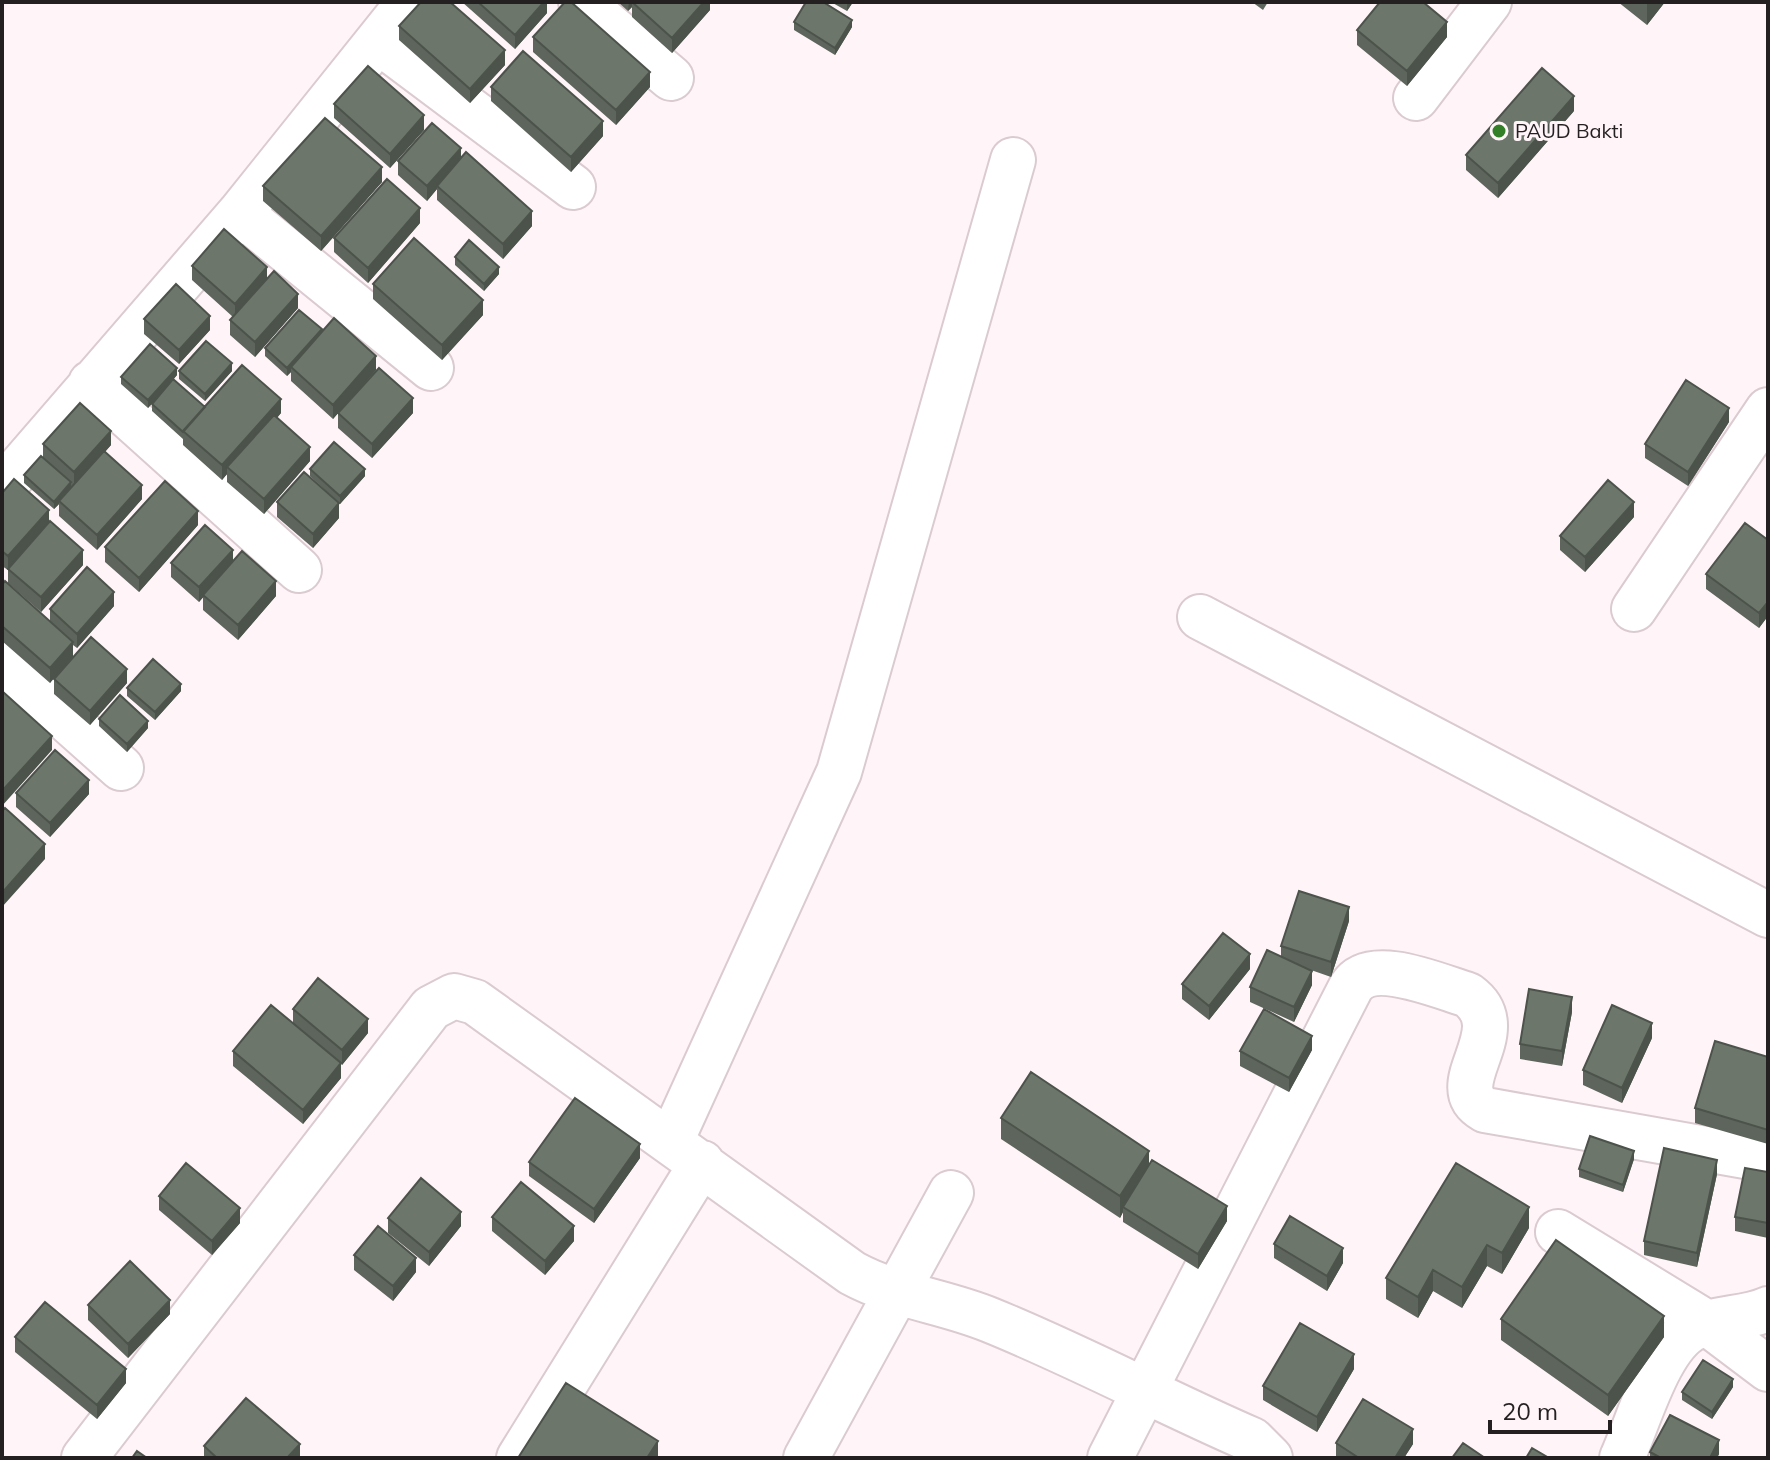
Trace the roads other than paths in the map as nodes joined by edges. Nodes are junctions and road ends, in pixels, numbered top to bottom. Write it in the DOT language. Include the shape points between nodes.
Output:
graph roads {
  1 [pos="409,2"];
  2 [pos="581,2"];
  3 [pos="1489,2"];
  4 [pos="378,41"];
  5 [pos="671,78"];
  6 [pos="1416,98"];
  7 [pos="1013,160"];
  8 [pos="573,187"];
  9 [pos="240,213"];
  10 [pos="431,368"];
  11 [pos="91,383"];
  12 [pos="1768,410"];
  13 [pos="2,488"];
  14 [pos="299,570"];
  15 [pos="1634,609"];
  16 [pos="1200,617"];
  17 [pos="2,662"];
  18 [pos="121,768"];
  19 [pos="1768,915"];
  20 [pos="686,1152"];
  21 [pos="1768,1160"];
  22 [pos="951,1193"];
  23 [pos="1558,1232"];
  24 [pos="897,1294"];
  25 [pos="1768,1309"];
  26 [pos="1707,1323"];
  27 [pos="1768,1369"];
  28 [pos="1145,1390"];
  29 [pos="84,1458"];
  30 [pos="519,1458"];
  31 [pos="806,1458"];
  32 [pos="1110,1458"];
  33 [pos="1270,1458"];
  34 [pos="1622,1458"];
  1 -- 4 [label="street"];
  2 -- 5 [label="street"];
  3 -- 6 [label="street"];
  4 -- 8 [label="street"];
  4 -- 9 [label="street"];
  7 -- 20 [label="street" via="839,772"];
  9 -- 10 [label="street"];
  9 -- 11 [label="street"];
  11 -- 13 [label="street"];
  11 -- 14 [label="street"];
  12 -- 15 [label="street"];
  16 -- 19 [label="street"];
  17 -- 18 [label="street"];
  20 -- 24 [label="street" via="852,1273"];
  20 -- 29 [label="street" via="475,1002 460,996 444,998 431,1008"];
  20 -- 30 [label="street"];
  21 -- 28 [label="street" via="1485,1110 1469,1089 1486,1027 1477,1002 1383,971 1364,973 1351,987"];
  22 -- 24 [label="street"];
  23 -- 26 [label="street"];
  24 -- 28 [label="street" via="989,1319"];
  24 -- 31 [label="street"];
  25 -- 26 [label="street"];
  26 -- 27 [label="street"];
  26 -- 34 [label="street" via="1667,1352"];
  28 -- 32 [label="street"];
  28 -- 33 [label="street" via="1252,1440"];
}
